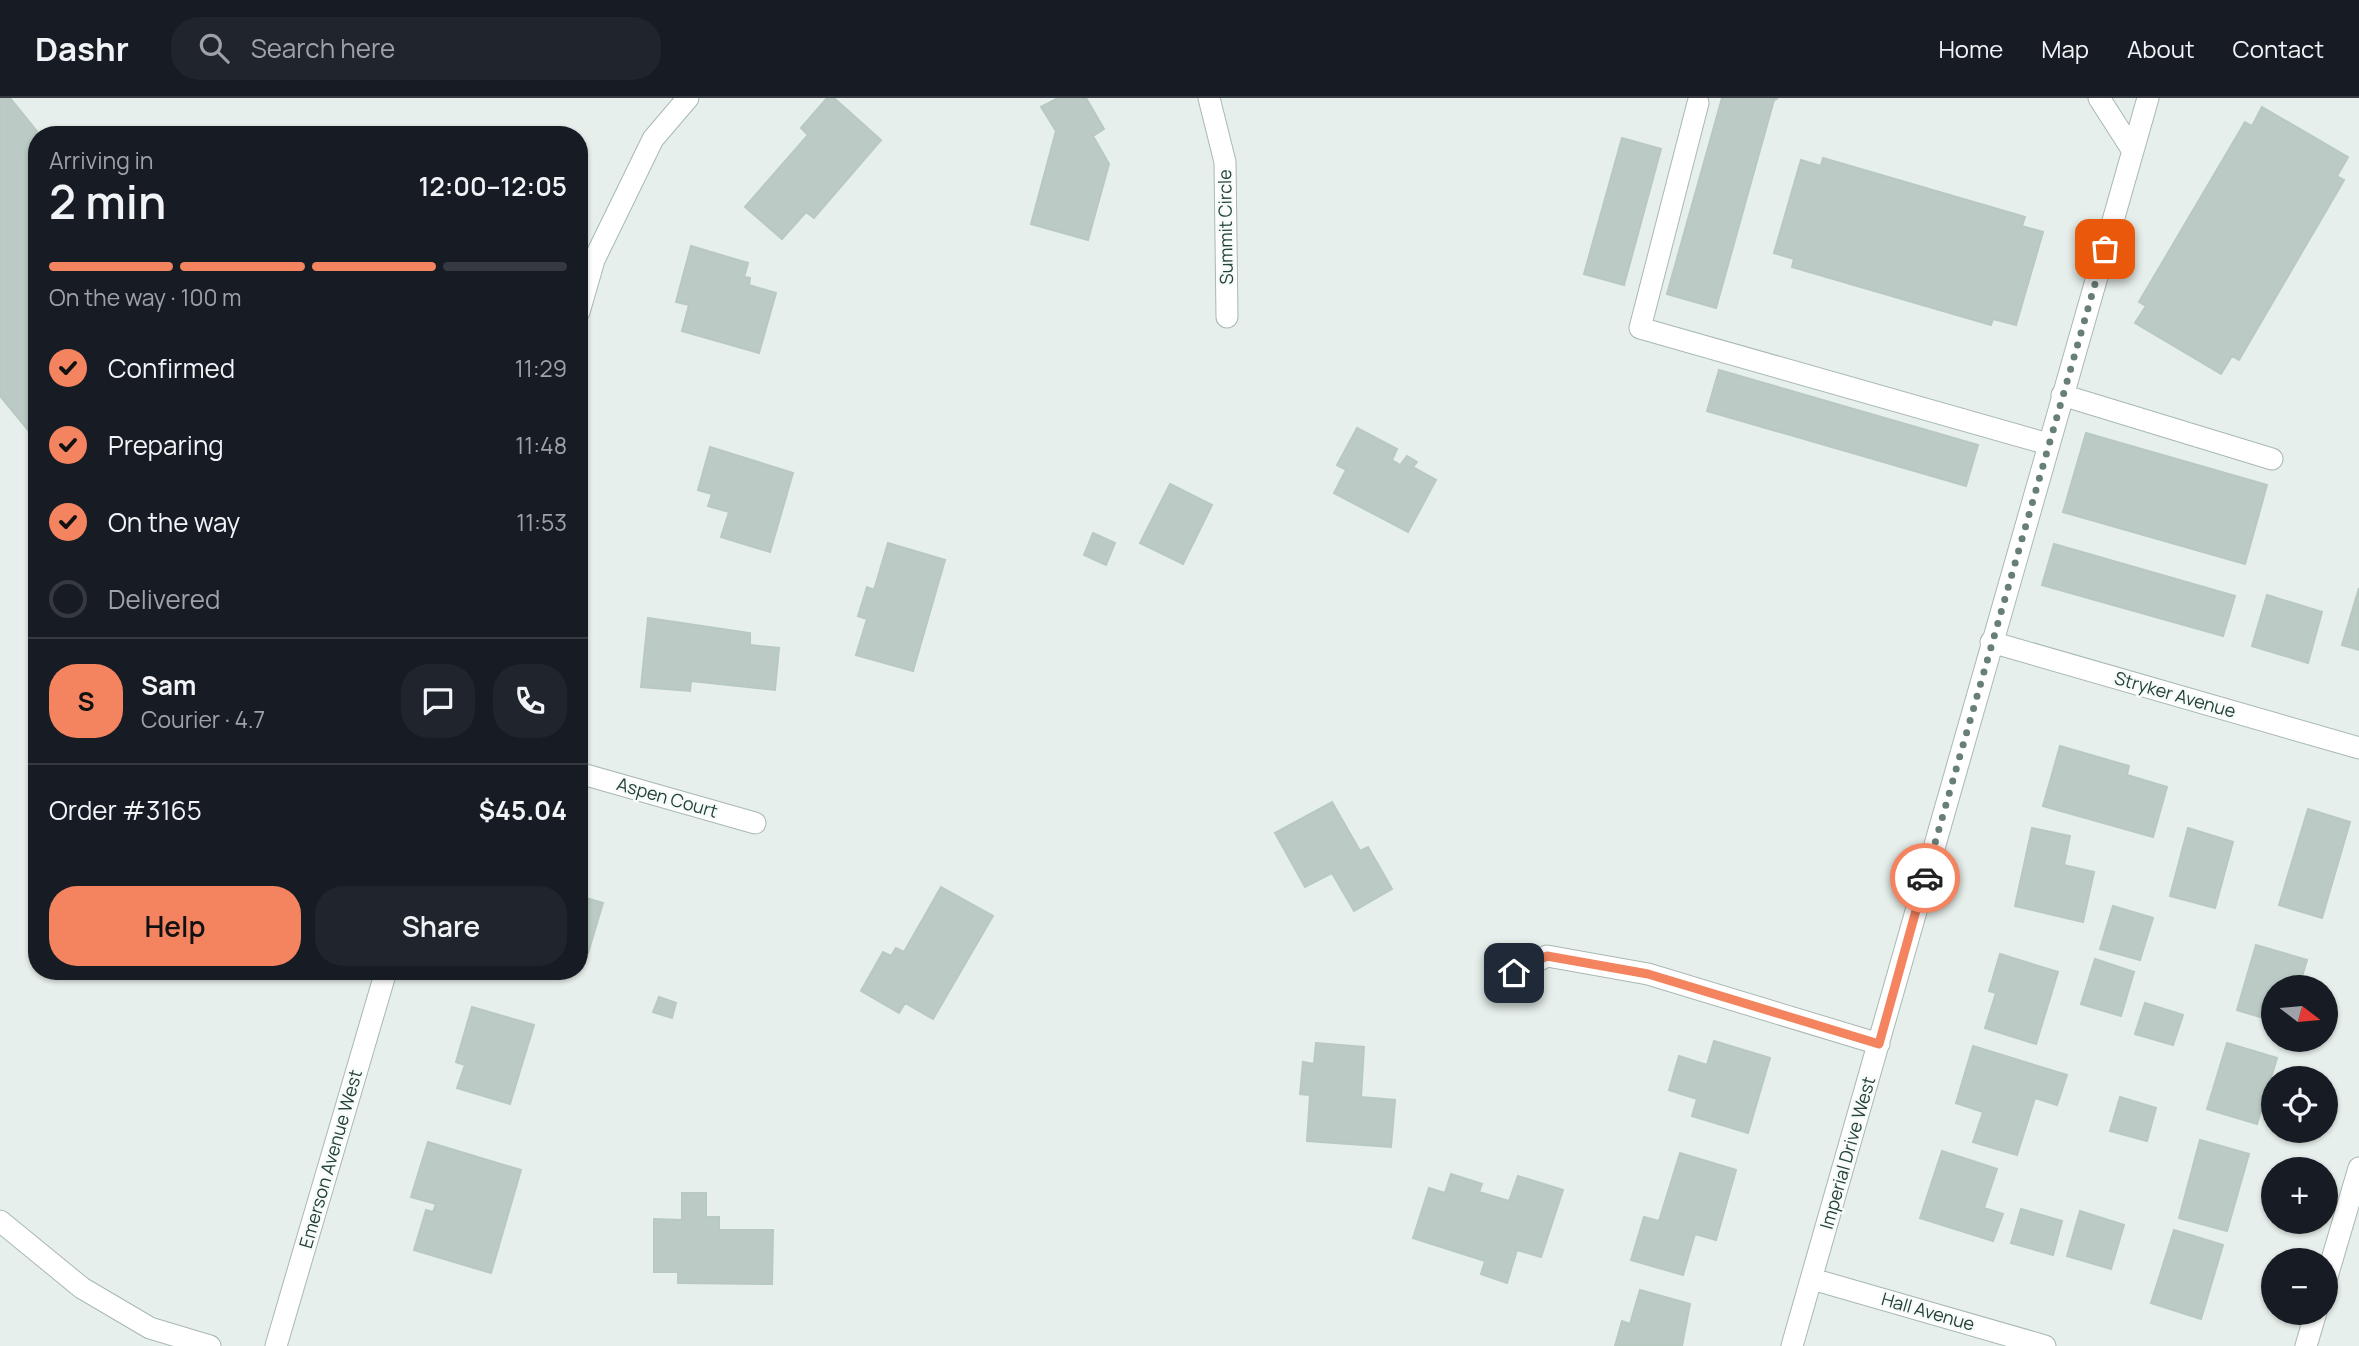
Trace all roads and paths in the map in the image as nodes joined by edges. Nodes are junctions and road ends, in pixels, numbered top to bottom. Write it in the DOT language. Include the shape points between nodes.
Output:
graph roads {
  1 [pos="688,98"];
  2 [pos="1209,98"];
  3 [pos="2099,98"];
  4 [pos="2148,98"];
  5 [pos="1698,103"];
  6 [pos="2133,151"];
  7 [pos="588,281"];
  8 [pos="1227,317"];
  9 [pos="2062,395"];
  10 [pos="2048,444"];
  11 [pos="2272,459"];
  12 [pos="1991,642"];
  13 [pos="2359,748"];
  14 [pos="588,776"];
  15 [pos="755,823"];
  16 [pos="383,980"];
  17 [pos="1497,982"];
  18 [pos="1879,1044"];
  19 [pos="2359,1168"];
  20 [pos="0,1221"];
  21 [pos="2335,1248"];
  22 [pos="1812,1279"];
  23 [pos="2312,1325"];
  24 [pos="210,1346"];
  25 [pos="276,1346"];
  26 [pos="1792,1346"];
  27 [pos="2045,1346"];
  28 [pos="2306,1346"];
  1 -- 7 [label="street" via="653,139"];
  2 -- 8 [label="street, Summit Circle" via="1225,162"];
  3 -- 6 [label="street"];
  4 -- 6 [label="street, Imperial Drive West"];
  5 -- 10 [label="street" via="1640,328"];
  6 -- 9 [label="street, Imperial Drive West"];
  9 -- 10 [label="street, Imperial Drive West"];
  9 -- 11 [label="street"];
  10 -- 12 [label="street, Imperial Drive West"];
  12 -- 13 [label="street, Stryker Avenue"];
  12 -- 18 [label="street, Imperial Drive West"];
  14 -- 15 [label="street, Aspen Court"];
  16 -- 25 [label="street, Emerson Avenue West"];
  17 -- 18 [label="street" via="1547,956 1648,974"];
  18 -- 22 [label="street, Imperial Drive West"];
  19 -- 21 [label="street"];
  20 -- 24 [label="street" via="82,1288 150,1328"];
  22 -- 26 [label="street, Imperial Drive West"];
  22 -- 27 [label="street, Hall Avenue"];
  23 -- 28 [label="street"];
}
